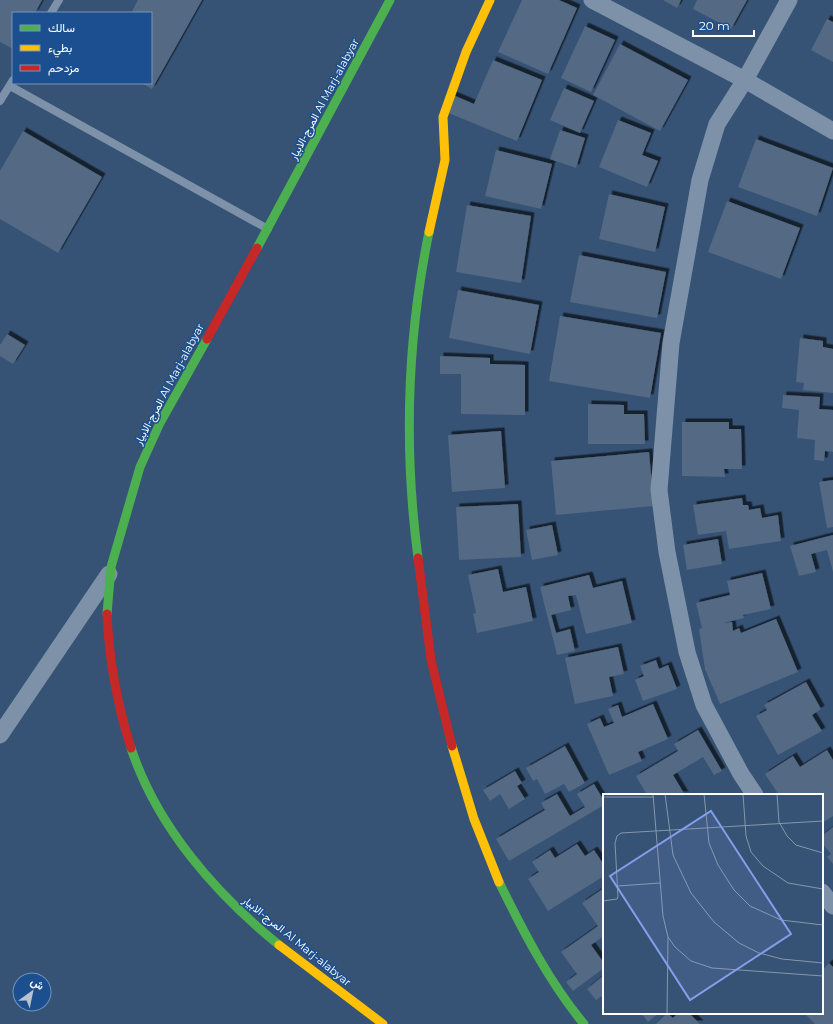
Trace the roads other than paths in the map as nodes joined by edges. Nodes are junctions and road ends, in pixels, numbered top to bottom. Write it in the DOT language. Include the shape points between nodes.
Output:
graph roads {
  1 [pos="59,0"];
  2 [pos="390,0"];
  3 [pos="490,0"];
  4 [pos="592,0"];
  5 [pos="788,0"];
  6 [pos="53,12"];
  7 [pos="745,80"];
  8 [pos="11,83"];
  9 [pos="13,84"];
  10 [pos="0,102"];
  11 [pos="833,132"];
  12 [pos="268,229"];
  13 [pos="109,574"];
  14 [pos="0,735"];
  15 [pos="754,794"];
  16 [pos="823,893"];
  17 [pos="833,906"];
  18 [pos="382,1024"];
  19 [pos="584,1024"];
  1 -- 6 [label="lane"];
  2 -- 12 [label="main road, المرج-الابيار Al Marj-alabyar"];
  3 -- 19 [label="main road" via="466,52 443,117 445,160 432,210 421,272 414,325 410,405 415,537 431,660 457,767 474,819 496,877 518,921 574,1013"];
  4 -- 7 [label="street"];
  5 -- 7 [label="street"];
  7 -- 11 [label="street"];
  7 -- 15 [label="street" via="717,124 700,180 671,343 659,490 667,552 687,652 704,705"];
  8 -- 10 [label="lane"];
  9 -- 12 [label="lane"];
  12 -- 13 [label="main road, المرج-الابيار Al Marj-alabyar" via="156,430 140,466"];
  13 -- 14 [label="street"];
  13 -- 18 [label="main road, المرج-الابيار Al Marj-alabyar" via="109,658 116,698 139,770 169,827 203,872 249,920"];
  16 -- 17 [label="street"];
}
